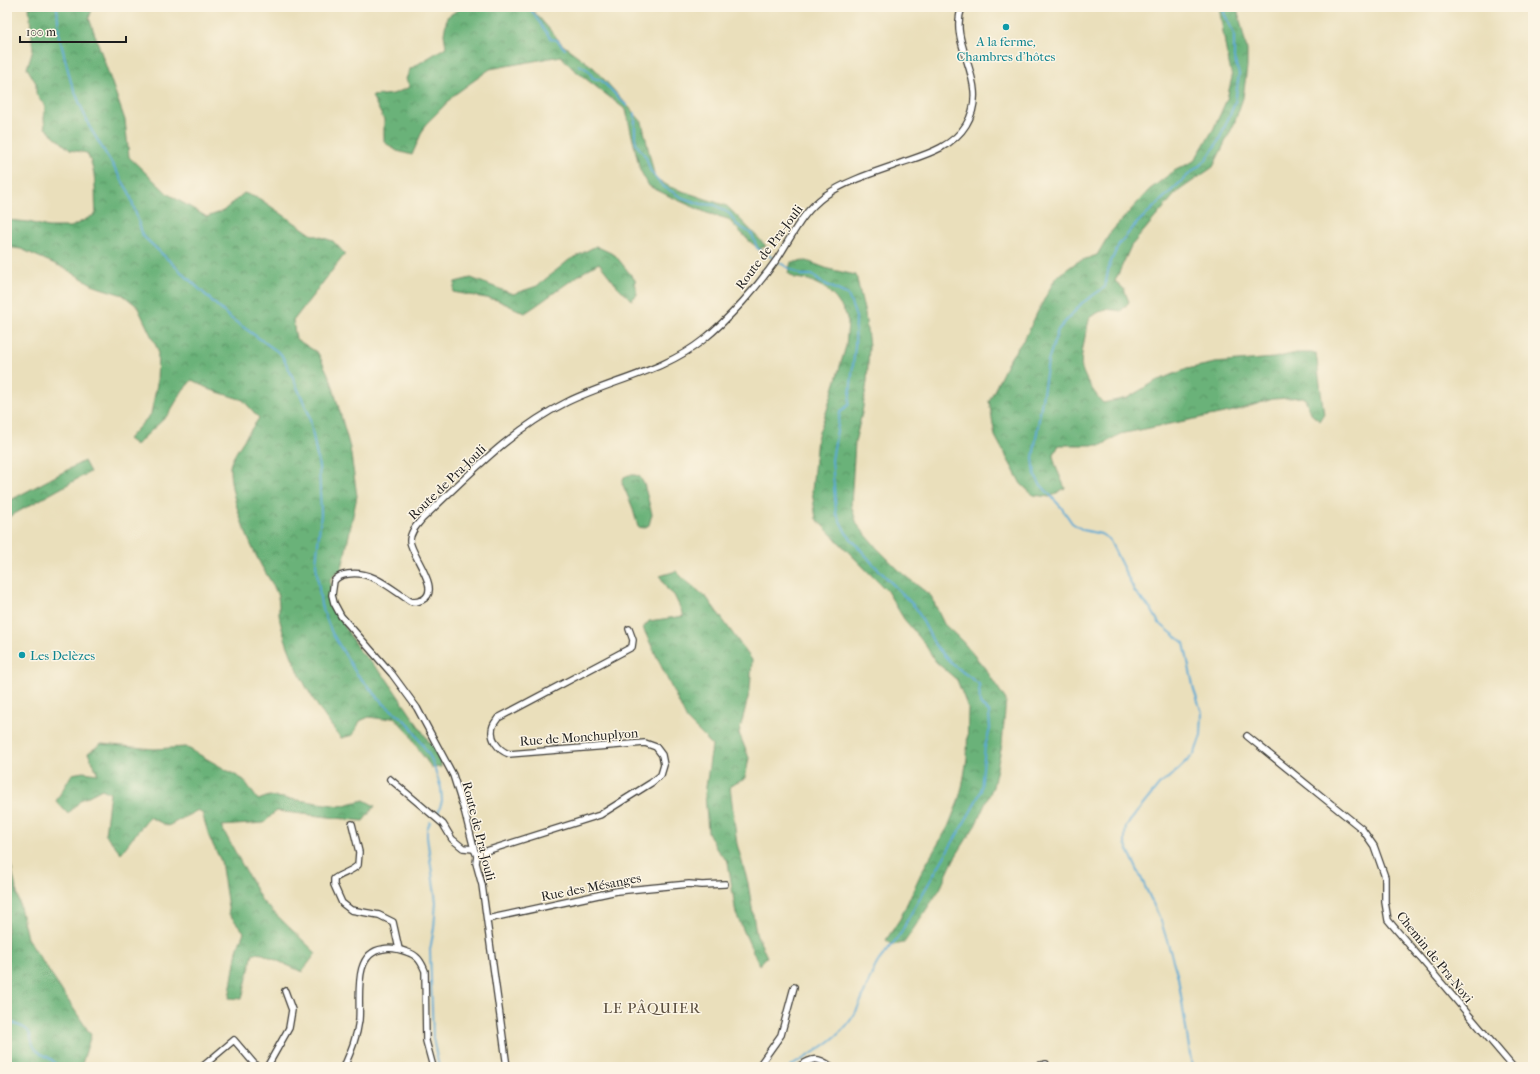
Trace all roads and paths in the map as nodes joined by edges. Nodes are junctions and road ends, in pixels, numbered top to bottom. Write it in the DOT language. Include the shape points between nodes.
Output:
graph roads {
  1 [pos="962,7"];
  2 [pos="629,629"];
  3 [pos="1247,736"];
  4 [pos="390,779"];
  5 [pos="352,824"];
  6 [pos="474,849"];
  7 [pos="477,856"];
  8 [pos="725,884"];
  9 [pos="487,919"];
  10 [pos="399,949"];
  11 [pos="794,987"];
  12 [pos="285,991"];
  13 [pos="430,1059"];
  14 [pos="1046,1064"];
  15 [pos="202,1067"];
  16 [pos="257,1067"];
  17 [pos="267,1067"];
  18 [pos="344,1067"];
  19 [pos="427,1067"];
  20 [pos="433,1067"];
  21 [pos="507,1067"];
  22 [pos="760,1067"];
  23 [pos="798,1067"];
  24 [pos="832,1067"];
  25 [pos="1033,1067"];
  26 [pos="1513,1067"];
  1 -- 6 [label="street, Route de Pra-Jouli" via="959,18 960,31 973,80 974,96 966,125 956,137 932,152 847,184 819,201 798,223 776,260 749,293 726,319 691,348 650,370 568,402 522,428 495,450 413,530 410,539 412,546 429,583 425,599 410,601 361,573 340,576 334,581 332,595 341,616 418,708 453,775"];
  2 -- 7 [label="street, Rue de Monchuplyon" via="633,640 632,647 498,718 493,726 493,736 501,751 509,754 645,743 656,747 662,754 664,765 661,775 600,815"];
  3 -- 26 [label="street, Chemin de Pra-Novi" via="1362,830 1374,846 1385,877 1388,920"];
  4 -- 6 [label="street" via="442,824 452,839 463,848"];
  5 -- 10 [label="street" via="359,852 358,865 334,879 334,885 342,903 351,910 379,915 393,922"];
  6 -- 7 [label="street, Route de Pra-Jouli"];
  7 -- 9 [label="street, Route de Pra-Jouli" via="476,863"];
  8 -- 9 [label="street, Rue des Mésanges" via="689,884 617,891"];
  9 -- 21 [label="street, Route de Pra-Jouli"];
  10 -- 13 [label="street" via="414,954 425,971 426,1041"];
  10 -- 18 [label="street" via="375,950 364,960 359,1020 354,1046"];
  11 -- 22 [label="street" via="780,1035"];
  12 -- 17 [label="street" via="292,1010 290,1028"];
  13 -- 19 [label="street"];
  13 -- 20 [label="street"];
  14 -- 25 [label="street"];
  15 -- 16 [label="street" via="234,1040"];
  23 -- 24 [label="street" via="814,1059 822,1060"];
}
